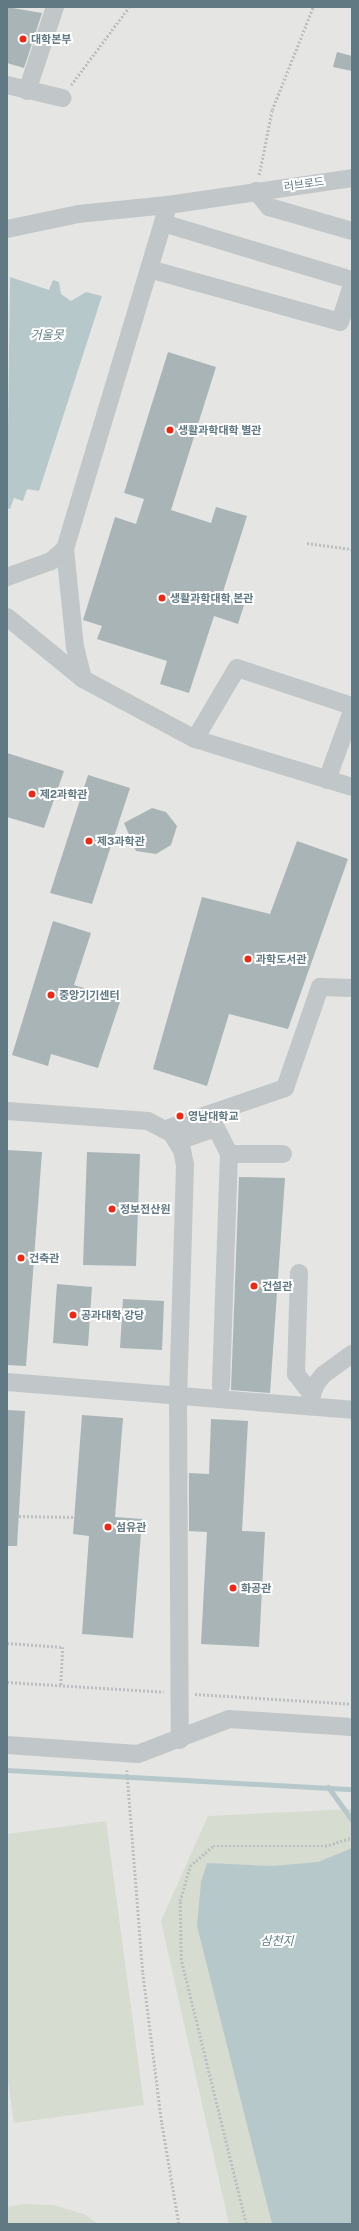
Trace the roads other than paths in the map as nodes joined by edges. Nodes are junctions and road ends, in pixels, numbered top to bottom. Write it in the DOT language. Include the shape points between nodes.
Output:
graph roads {
  1 [pos="55,7"];
  2 [pos="7,85"];
  3 [pos="27,91"];
  4 [pos="62,98"];
  5 [pos="352,178"];
  6 [pos="256,191"];
  7 [pos="168,205"];
  8 [pos="163,223"];
  9 [pos="7,229"];
  10 [pos="352,232"];
  11 [pos="149,268"];
  12 [pos="352,280"];
  13 [pos="352,286"];
  14 [pos="66,549"];
  15 [pos="7,577"];
  16 [pos="7,617"];
  17 [pos="83,679"];
  18 [pos="352,706"];
  19 [pos="352,711"];
  20 [pos="195,739"];
  21 [pos="327,780"];
  22 [pos="352,787"];
  23 [pos="352,988"];
  24 [pos="7,1111"];
  25 [pos="172,1135"];
  26 [pos="229,1154"];
  27 [pos="283,1154"];
  28 [pos="298,1274"];
  29 [pos="352,1354"];
  30 [pos="7,1382"];
  31 [pos="221,1386"];
  32 [pos="178,1397"];
  33 [pos="310,1401"];
  34 [pos="352,1410"];
  35 [pos="352,1727"];
  36 [pos="180,1740"];
  37 [pos="7,1745"];
  1 -- 3 [label="street"];
  2 -- 3 [label="street"];
  3 -- 4 [label="street"];
  5 -- 6 [label="street, 러브로드"];
  6 -- 7 [label="street, 러브로드"];
  6 -- 10 [label="street" via="269,207"];
  7 -- 8 [label="street"];
  7 -- 9 [label="street, 러브로드" via="78,214"];
  8 -- 11 [label="street"];
  8 -- 12 [label="street"];
  11 -- 13 [label="street" via="340,322"];
  11 -- 14 [label="street"];
  14 -- 15 [label="street" via="51,561"];
  14 -- 17 [label="street" via="75,647"];
  16 -- 17 [label="street"];
  17 -- 20 [label="street"];
  18 -- 20 [label="street" via="237,668"];
  19 -- 21 [label="street"];
  20 -- 21 [label="street"];
  21 -- 22 [label="street"];
  23 -- 25 [label="street" via="320,987 285,1088"];
  24 -- 25 [label="street" via="148,1121"];
  25 -- 26 [label="street" via="216,1128"];
  25 -- 32 [label="street" via="185,1165"];
  26 -- 27 [label="street"];
  26 -- 31 [label="street"];
  28 -- 33 [label="street" via="296,1374"];
  29 -- 33 [label="street" via="323,1375"];
  30 -- 32 [label="street"];
  32 -- 33 [label="street"];
  32 -- 36 [label="street"];
  33 -- 34 [label="street"];
  35 -- 36 [label="street" via="228,1719"];
  36 -- 37 [label="street" via="138,1754"];
}
